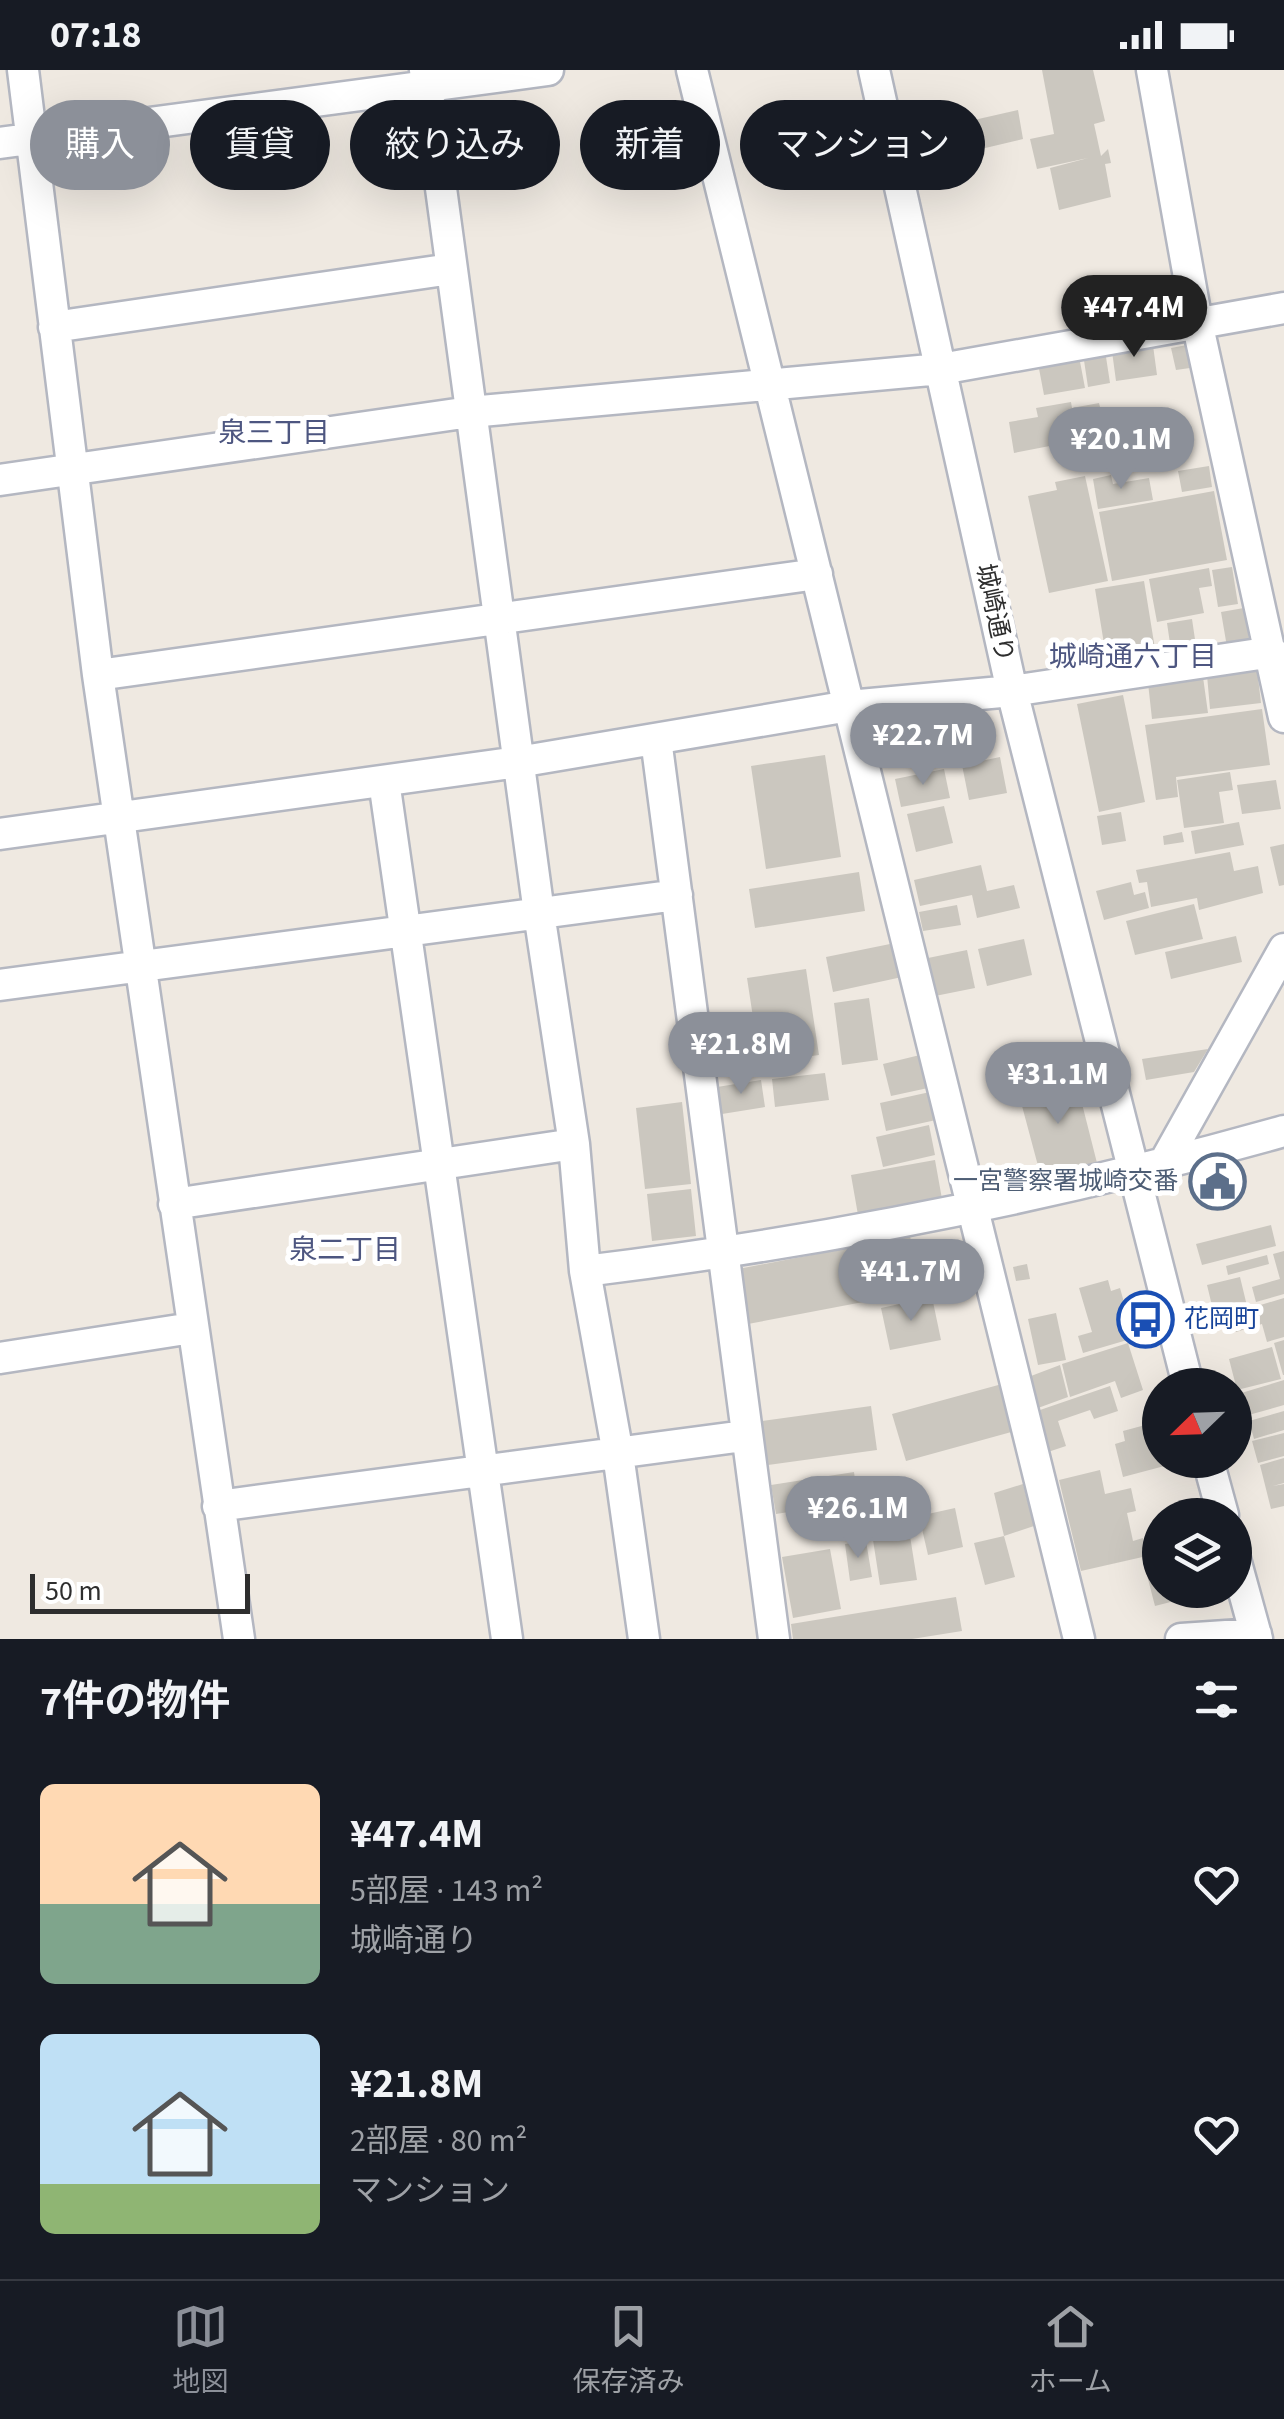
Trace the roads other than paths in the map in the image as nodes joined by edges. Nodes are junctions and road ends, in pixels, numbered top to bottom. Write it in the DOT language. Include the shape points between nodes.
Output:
graph roads {
  1 [pos="23,70"];
  2 [pos="548,70"];
  3 [pos="692,70"];
  4 [pos="874,70"];
  5 [pos="1152,70"];
  6 [pos="426,79"];
  7 [pos="170,118"];
  8 [pos="30,124"];
  9 [pos="30,139"];
  10 [pos="0,144"];
  11 [pos="38,190"];
  12 [pos="451,269"];
  13 [pos="1284,308"];
  14 [pos="1198,322"];
  15 [pos="54,327"];
  16 [pos="941,369"];
  17 [pos="772,386"];
  18 [pos="470,412"];
  19 [pos="71,472"];
  20 [pos="0,480"];
  21 [pos="817,574"];
  22 [pos="498,616"];
  23 [pos="1272,652"];
  24 [pos="98,674"];
  25 [pos="1012,691"];
  26 [pos="849,706"];
  27 [pos="1284,717"];
  28 [pos="656,740"];
  29 [pos="518,762"];
  30 [pos="384,780"];
  31 [pos="120,818"];
  32 [pos="0,834"];
  33 [pos="677,896"];
  34 [pos="538,913"];
  35 [pos="405,930"];
  36 [pos="1284,949"];
  37 [pos="139,965"];
  38 [pos="0,986"];
  39 [pos="1284,1131"];
  40 [pos="574,1144"];
  41 [pos="438,1163"];
  42 [pos="1163,1165"];
  43 [pos="1131,1174"];
  44 [pos="174,1204"];
  45 [pos="970,1210"];
  46 [pos="721,1254"];
  47 [pos="585,1271"];
  48 [pos="192,1328"];
  49 [pos="0,1358"];
  50 [pos="1183,1368"];
  51 [pos="744,1436"];
  52 [pos="618,1454"];
  53 [pos="482,1472"];
  54 [pos="218,1506"];
  55 [pos="1252,1608"];
  56 [pos="1261,1634"];
  57 [pos="239,1639"];
  58 [pos="508,1639"];
  59 [pos="644,1639"];
  60 [pos="774,1639"];
  61 [pos="1079,1639"];
  62 [pos="1181,1639"];
  1 -- 8 [label="street"];
  2 -- 6 [label="street"];
  3 -- 17 [label="street"];
  4 -- 16 [label="street, 城崎通り"];
  5 -- 14 [label="street"];
  6 -- 7 [label="street"];
  6 -- 12 [label="street"];
  9 -- 10 [label="street"];
  11 -- 15 [label="street"];
  12 -- 15 [label="street"];
  12 -- 18 [label="street"];
  13 -- 14 [label="street"];
  14 -- 16 [label="street"];
  14 -- 23 [label="street"];
  15 -- 19 [label="street"];
  16 -- 17 [label="street"];
  16 -- 25 [label="street, 城崎通り"];
  17 -- 18 [label="street"];
  17 -- 21 [label="street"];
  18 -- 19 [label="street"];
  18 -- 22 [label="street"];
  19 -- 20 [label="street"];
  19 -- 24 [label="street"];
  21 -- 22 [label="street"];
  21 -- 26 [label="street"];
  22 -- 24 [label="street"];
  22 -- 29 [label="street"];
  23 -- 25 [label="street"];
  23 -- 27 [label="street"];
  24 -- 31 [label="street"];
  25 -- 26 [label="street"];
  25 -- 43 [label="street, 城崎通り"];
  26 -- 28 [label="street"];
  26 -- 45 [label="street"];
  28 -- 29 [label="street"];
  28 -- 33 [label="street"];
  29 -- 30 [label="street"];
  29 -- 34 [label="street"];
  30 -- 31 [label="street"];
  30 -- 35 [label="street"];
  31 -- 32 [label="street"];
  31 -- 37 [label="street"];
  33 -- 34 [label="street"];
  33 -- 46 [label="street"];
  34 -- 35 [label="street"];
  34 -- 40 [label="street"];
  35 -- 37 [label="street"];
  35 -- 41 [label="street"];
  36 -- 42 [label="street"];
  37 -- 38 [label="street"];
  37 -- 44 [label="street"];
  39 -- 42 [label="street"];
  40 -- 41 [label="street"];
  40 -- 47 [label="street"];
  41 -- 44 [label="street"];
  41 -- 53 [label="street"];
  42 -- 43 [label="street"];
  43 -- 45 [label="street"];
  43 -- 50 [label="street, 城崎通り"];
  44 -- 48 [label="street"];
  45 -- 46 [label="street"];
  45 -- 61 [label="street"];
  46 -- 47 [label="street"];
  46 -- 51 [label="street"];
  47 -- 52 [label="street"];
  48 -- 49 [label="street"];
  48 -- 54 [label="street"];
  51 -- 52 [label="street"];
  51 -- 60 [label="street"];
  52 -- 53 [label="street"];
  52 -- 59 [label="street"];
  53 -- 54 [label="street"];
  53 -- 58 [label="street"];
  54 -- 57 [label="street"];
  55 -- 56 [label="street"];
  56 -- 62 [label="street"];
}
